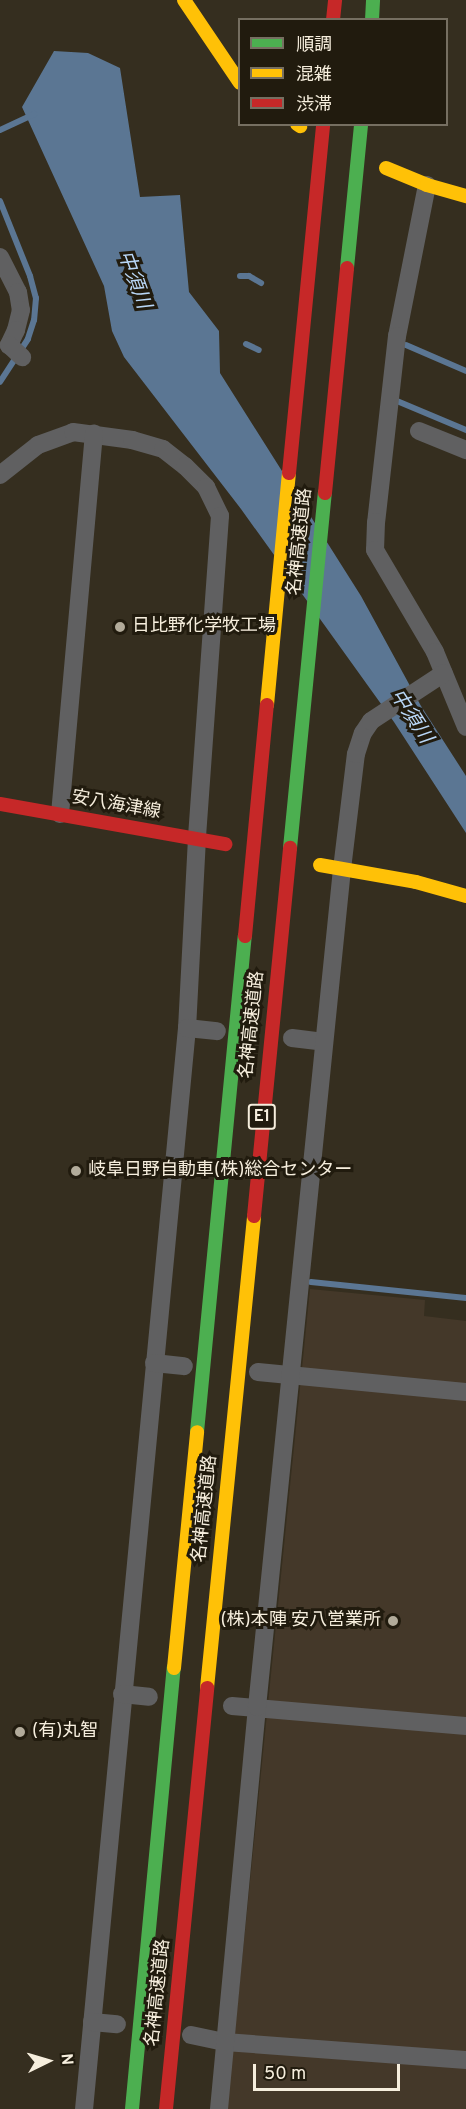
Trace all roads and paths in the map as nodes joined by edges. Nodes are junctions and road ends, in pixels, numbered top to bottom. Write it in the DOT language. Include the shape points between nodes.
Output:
graph roads {
  1 [pos="184,0"];
  2 [pos="335,0"];
  3 [pos="374,0"];
  4 [pos="333,18"];
  5 [pos="372,18"];
  6 [pos="238,80"];
  7 [pos="323,126"];
  8 [pos="361,126"];
  9 [pos="386,168"];
  10 [pos="427,185"];
  11 [pos="466,196"];
  12 [pos="0,256"];
  13 [pos="22,357"];
  14 [pos="419,431"];
  15 [pos="94,434"];
  16 [pos="466,450"];
  17 [pos="0,475"];
  18 [pos="437,677"];
  19 [pos="466,727"];
  20 [pos="0,804"];
  21 [pos="60,814"];
  22 [pos="197,838"];
  23 [pos="225,844"];
  24 [pos="320,865"];
  25 [pos="342,869"];
  26 [pos="466,896"];
  27 [pos="187,1028"];
  28 [pos="217,1031"];
  29 [pos="292,1038"];
  30 [pos="324,1042"];
  31 [pos="154,1363"];
  32 [pos="184,1366"];
  33 [pos="258,1372"];
  34 [pos="290,1374"];
  35 [pos="466,1392"];
  36 [pos="122,1694"];
  37 [pos="149,1697"];
  38 [pos="232,1706"];
  39 [pos="257,1707"];
  40 [pos="466,1726"];
  41 [pos="92,2022"];
  42 [pos="117,2025"];
  43 [pos="191,2036"];
  44 [pos="225,2042"];
  45 [pos="466,2060"];
  46 [pos="84,2109"];
  47 [pos="132,2109"];
  48 [pos="166,2109"];
  49 [pos="219,2109"];
  1 -- 6 [label="main road"];
  2 -- 4 [label="main road"];
  3 -- 5 [label="main road"];
  7 -- 47 [label="main road, 名神高速道路 / E1"];
  8 -- 48 [label="main road, 名神高速道路 / E1"];
  9 -- 10 [label="main road"];
  10 -- 11 [label="main road"];
  10 -- 18 [label="street" via="397,336 375,550 435,652"];
  12 -- 13 [label="street" via="18,292 21,310 9,345"];
  14 -- 16 [label="street"];
  15 -- 17 [label="street" via="74,432 38,445"];
  15 -- 21 [label="street"];
  15 -- 22 [label="street" via="163,449 206,487 220,516"];
  18 -- 19 [label="street"];
  18 -- 25 [label="street" via="371,721 363,733 356,754"];
  20 -- 21 [label="main road, 安八海津線"];
  21 -- 22 [label="main road, 安八海津線"];
  22 -- 23 [label="main road, 安八海津線"];
  22 -- 27 [label="street"];
  24 -- 25 [label="main road"];
  25 -- 26 [label="main road" via="416,882"];
  25 -- 30 [label="street"];
  27 -- 28 [label="street"];
  27 -- 31 [label="street"];
  29 -- 30 [label="street"];
  30 -- 34 [label="street"];
  31 -- 32 [label="street"];
  31 -- 36 [label="street"];
  33 -- 34 [label="street"];
  34 -- 35 [label="street"];
  34 -- 39 [label="street"];
  36 -- 37 [label="street"];
  36 -- 41 [label="street"];
  38 -- 39 [label="street"];
  39 -- 40 [label="street"];
  39 -- 44 [label="street"];
  41 -- 42 [label="street"];
  41 -- 46 [label="street"];
  43 -- 44 [label="street"];
  44 -- 45 [label="street"];
  44 -- 49 [label="street"];
}
